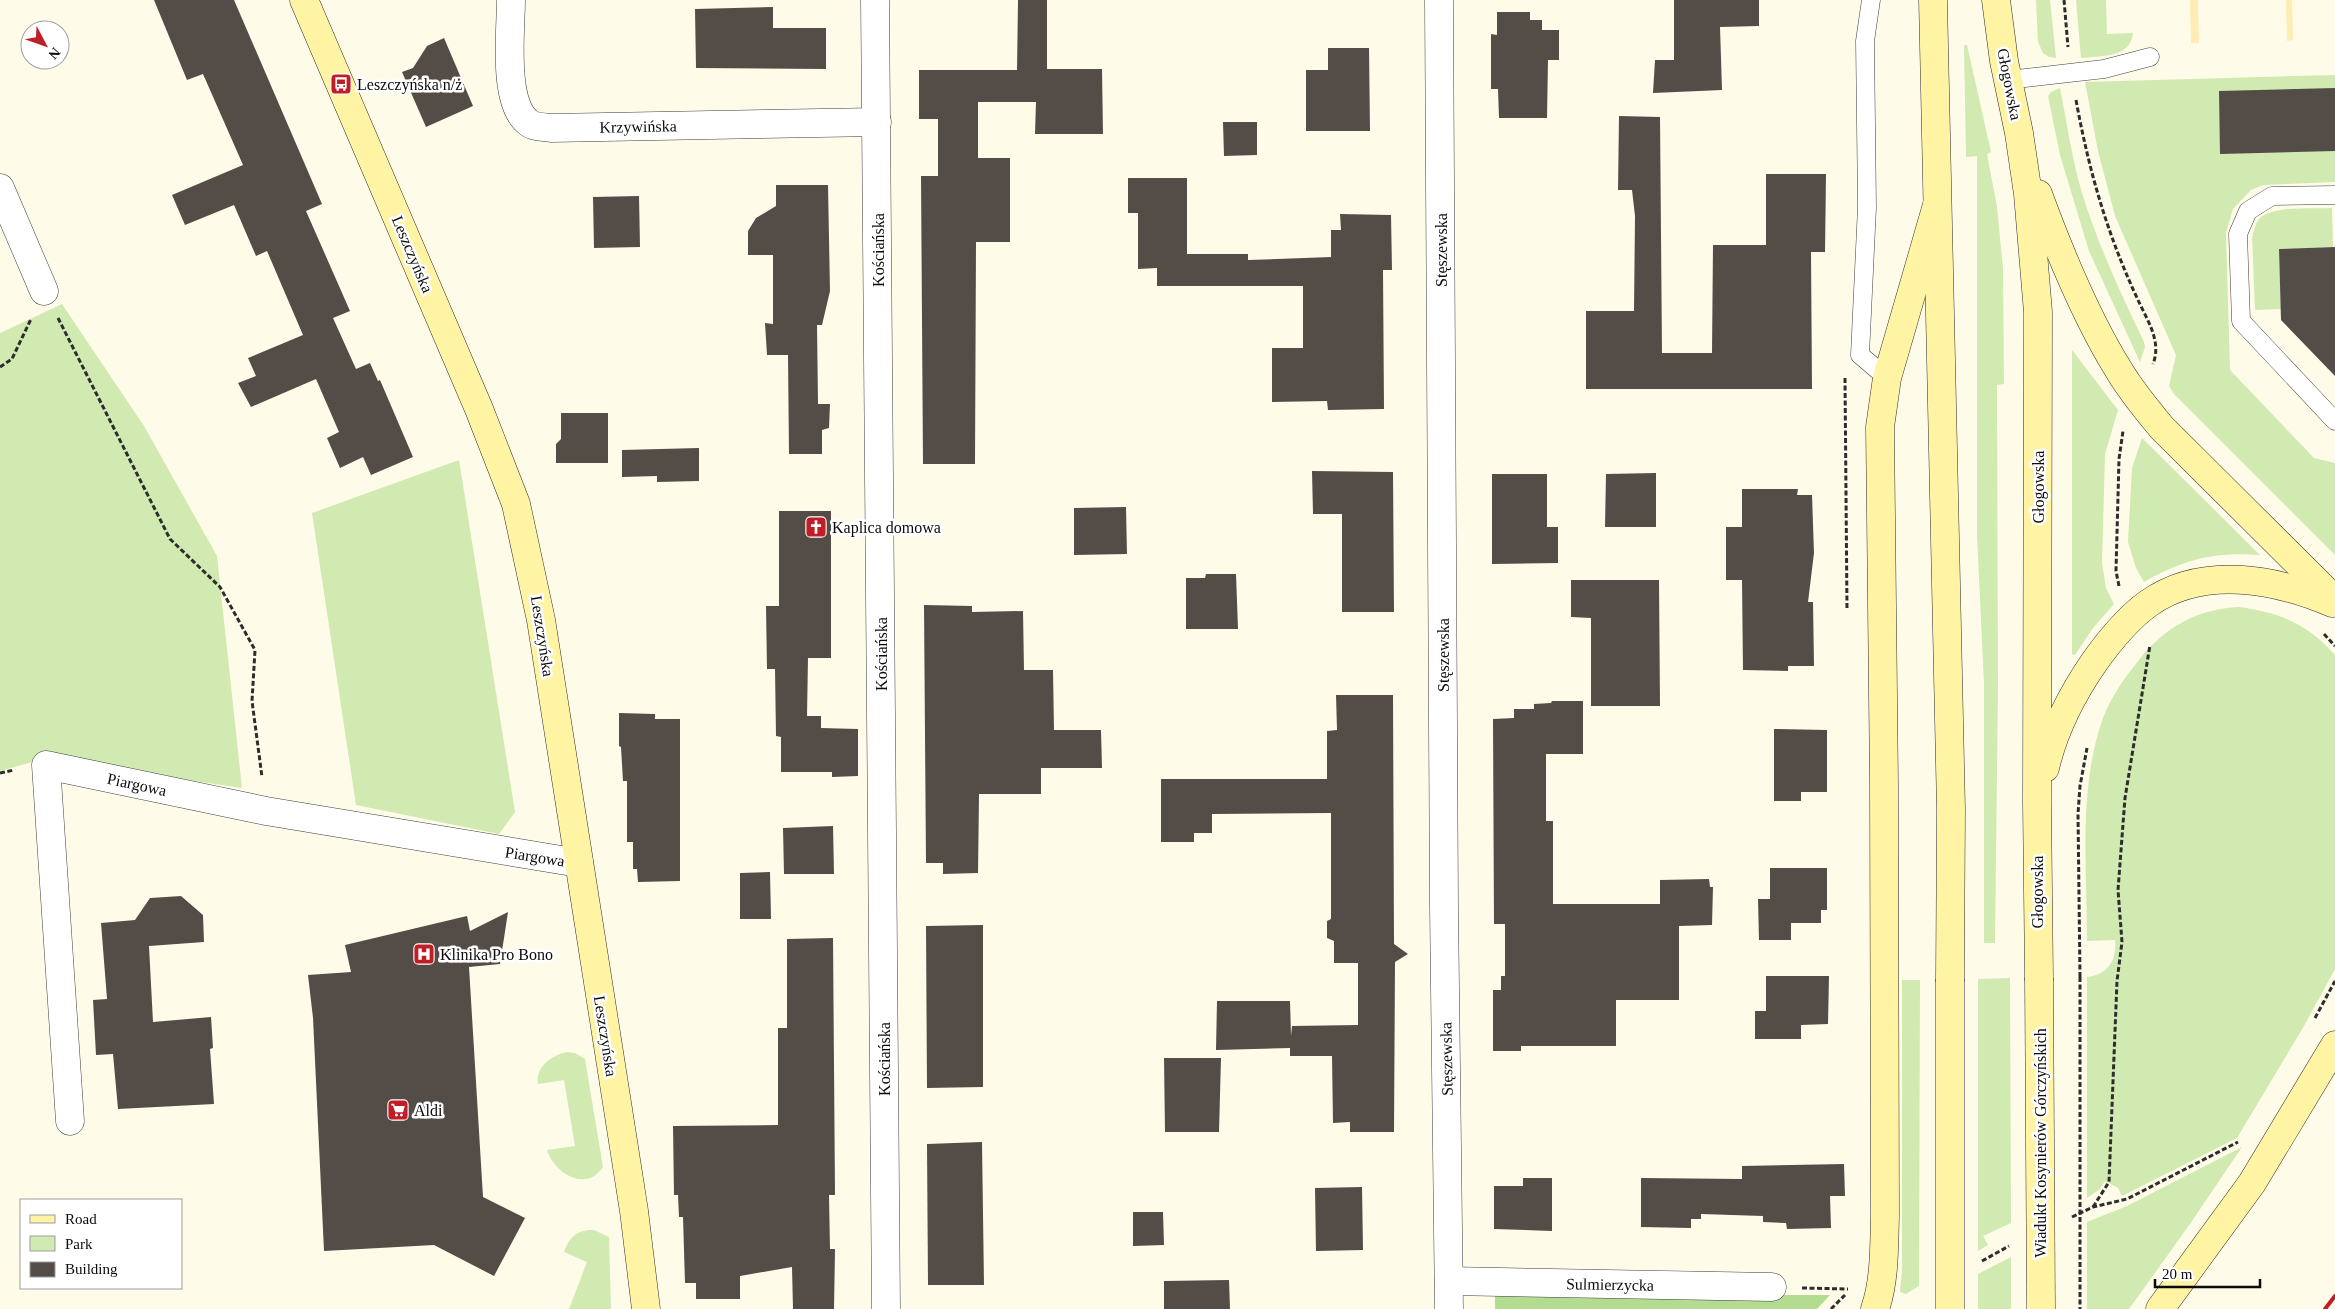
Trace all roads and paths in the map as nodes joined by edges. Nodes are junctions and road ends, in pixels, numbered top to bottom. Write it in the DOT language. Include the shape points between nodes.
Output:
graph roads {
  1 [pos="304,0"];
  2 [pos="511,0"];
  3 [pos="874,0"];
  4 [pos="1439,0"];
  5 [pos="1870,0"];
  6 [pos="1933,0"];
  7 [pos="1996,0"];
  8 [pos="2064,0"];
  9 [pos="2150,57"];
  10 [pos="2071,72"];
  11 [pos="2008,80"];
  12 [pos="877,122"];
  13 [pos="2019,133"];
  14 [pos="0,188"];
  15 [pos="2335,195"];
  16 [pos="1937,205"];
  17 [pos="44,291"];
  18 [pos="0,367"];
  19 [pos="1887,378"];
  20 [pos="2335,422"];
  21 [pos="2335,600"];
  22 [pos="2335,605"];
  23 [pos="2152,636"];
  24 [pos="2088,742"];
  25 [pos="2037,804"];
  26 [pos="266,812"];
  27 [pos="579,863"];
  28 [pos="2039,978"];
  29 [pos="2335,981"];
  30 [pos="2313,1023"];
  31 [pos="2335,1045"];
  32 [pos="70,1121"];
  33 [pos="2244,1138"];
  34 [pos="2093,1207"];
  35 [pos="2066,1220"];
  36 [pos="2012,1245"];
  37 [pos="1978,1263"];
  38 [pos="1448,1281"];
  39 [pos="1772,1287"];
  40 [pos="646,1309"];
  41 [pos="886,1309"];
  42 [pos="1448,1309"];
  43 [pos="1831,1309"];
  44 [pos="1875,1309"];
  45 [pos="1950,1309"];
  46 [pos="2040,1309"];
  47 [pos="2080,1309"];
  48 [pos="2160,1309"];
  1 -- 27 [label="main road, Leszczyńska" via="516,504 541,620"];
  2 -- 12 [label="street, Krzywińska" via="511,92 517,110 529,123 551,128"];
  3 -- 12 [label="street, Kościańska"];
  4 -- 38 [label="street, Stęszewska"];
  5 -- 19 [label="lane" via="1864,41 1867,207 1860,355"];
  6 -- 16 [label="main road"];
  7 -- 11 [label="main road, Głogowska"];
  8 -- 10 [label="path"];
  9 -- 10 [label="lane" via="2104,69"];
  10 -- 11 [label="lane"];
  11 -- 13 [label="main road, Głogowska"];
  12 -- 41 [label="street, Kościańska"];
  13 -- 21 [label="main road" via="2042,205 2073,279 2121,374 2162,428"];
  13 -- 25 [label="main road, Głogowska" via="2032,226 2038,312"];
  14 -- 17 [label="street"];
  15 -- 20 [label="lane" via="2272,196 2248,211 2238,234 2241,320"];
  16 -- 19 [label="main road"];
  16 -- 45 [label="main road, bridge" via="1951,799"];
  17 -- 18 [label="path" via="12,360"];
  17 -- 26 [label="path" via="170,539 220,588 255,650 252,701"];
  19 -- 44 [label="main road" via="1880,427 1885,1216 1884,1259"];
  22 -- 25 [label="main road" via="2288,588 2237,580 2190,585 2149,603 2107,645 2078,685 2058,726"];
  23 -- 34 [label="path" via="2125,798 2118,890 2122,942 2117,981 2109,1182"];
  24 -- 47 [label="path, bridge" via="2078,814"];
  25 -- 28 [label="main road, Głogowska"];
  26 -- 27 [label="street, Piargowa"];
  26 -- 32 [label="street, Piargowa" via="46,765"];
  27 -- 40 [label="main road, Leszczyńska" via="634,1211"];
  28 -- 46 [label="main road, Wiadukt Kosynierów Górczyńskich, bridge"];
  29 -- 30 [label="path"];
  31 -- 48 [label="main road" via="2252,1182"];
  33 -- 34 [label="path" via="2127,1199"];
  34 -- 35 [label="path"];
  36 -- 37 [label="path"];
  38 -- 39 [label="street, Sulmierzycka"];
  38 -- 42 [label="street, Stęszewska"];
  39 -- 43 [label="path" via="1850,1290"];
}
